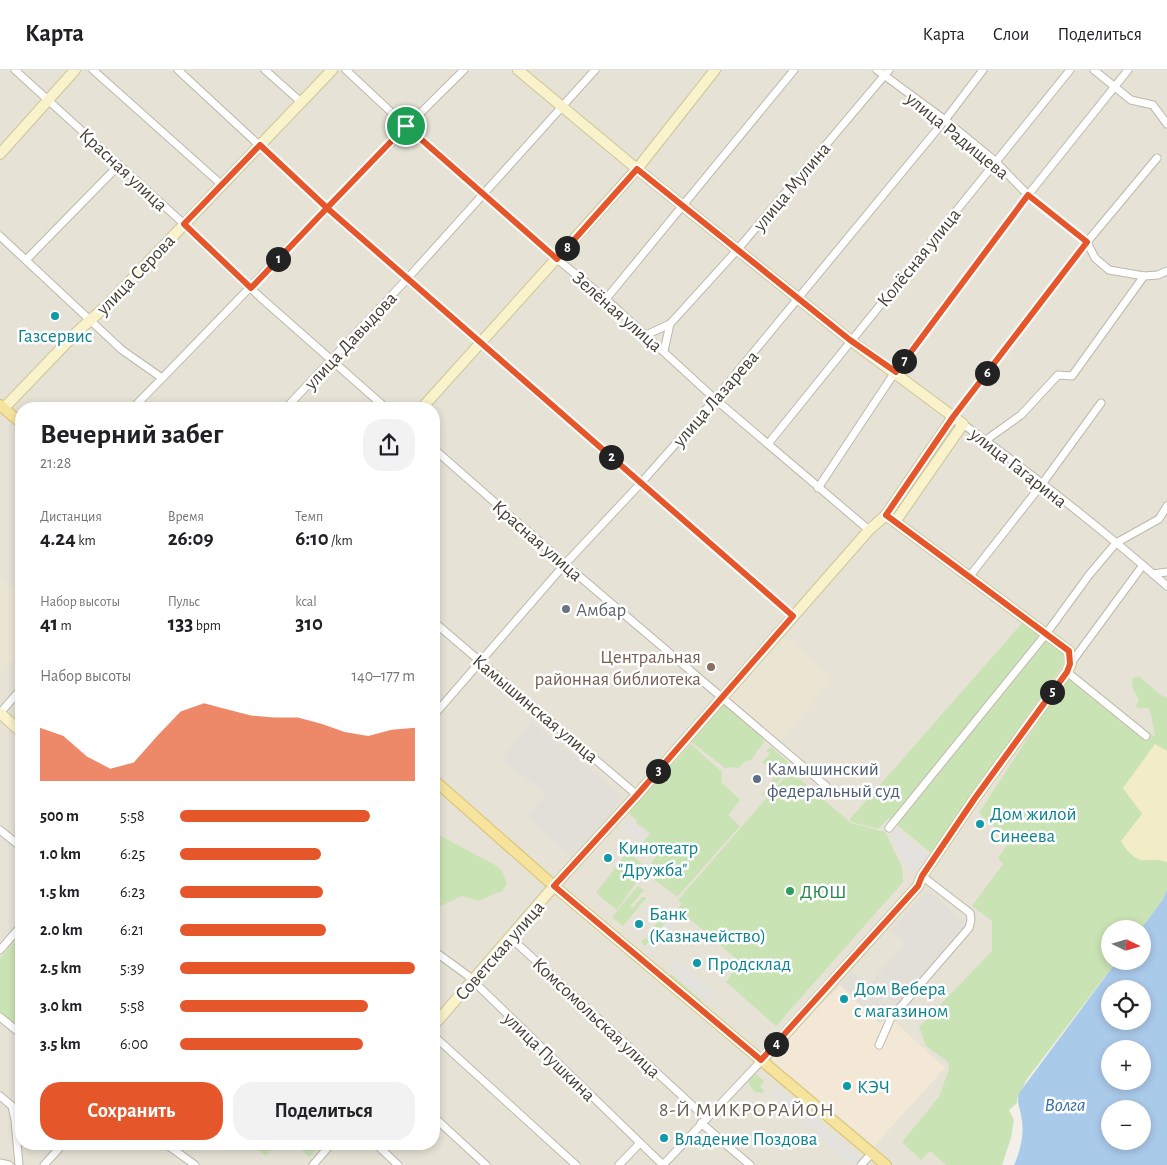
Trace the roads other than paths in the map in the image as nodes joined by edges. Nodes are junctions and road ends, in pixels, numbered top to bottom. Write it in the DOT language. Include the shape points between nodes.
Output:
graph roads {
  1 [pos="15,70"];
  2 [pos="75,70"];
  3 [pos="93,70"];
  4 [pos="178,70"];
  5 [pos="265,70"];
  6 [pos="332,70"];
  7 [pos="346,70"];
  8 [pos="464,70"];
  9 [pos="518,70"];
  10 [pos="595,70"];
  11 [pos="715,70"];
  12 [pos="794,70"];
  13 [pos="877,70"];
  14 [pos="983,70"];
  15 [pos="1070,70"];
  16 [pos="1094,70"];
  17 [pos="1128,70"];
  18 [pos="887,73"];
  19 [pos="1114,87"];
  20 [pos="48,99"];
  21 [pos="300,102"];
  22 [pos="562,107"];
  23 [pos="945,120"];
  24 [pos="1167,124"];
  25 [pos="406,126"];
  26 [pos="260,145"];
  27 [pos="0,154"];
  28 [pos="1157,158"];
  29 [pos="996,162"];
  30 [pos="119,165"];
  31 [pos="637,169"];
  32 [pos="222,185"];
  33 [pos="483,194"];
  34 [pos="1028,195"];
  35 [pos="684,205"];
  36 [pos="327,208"];
  37 [pos="184,224"];
  38 [pos="0,236"];
  39 [pos="1087,242"];
  40 [pos="738,249"];
  41 [pos="557,259"];
  42 [pos="26,260"];
  43 [pos="1167,271"];
  44 [pos="1144,276"];
  45 [pos="407,279"];
  46 [pos="251,288"];
  47 [pos="799,298"];
  48 [pos="606,299"];
  49 [pos="90,320"];
  50 [pos="670,324"];
  51 [pos="646,335"];
  52 [pos="850,340"];
  53 [pos="480,344"];
  54 [pos="664,351"];
  55 [pos="332,360"];
  56 [pos="896,372"];
  57 [pos="162,378"];
  58 [pos="715,399"];
  59 [pos="139,402"];
  60 [pos="292,402"];
  61 [pos="379,402"];
  62 [pos="427,402"];
  63 [pos="1101,404"];
  64 [pos="1,409"];
  65 [pos="953,417"];
  66 [pos="15,419"];
  67 [pos="963,424"];
  68 [pos="986,440"];
  69 [pos="768,444"];
  70 [pos="440,455"];
  71 [pos="641,483"];
  72 [pos="1042,484"];
  73 [pos="818,488"];
  74 [pos="1167,506"];
  75 [pos="890,518"];
  76 [pos="1158,518"];
  77 [pos="1167,519"];
  78 [pos="869,530"];
  79 [pos="1116,542"];
  80 [pos="565,564"];
  81 [pos="1143,565"];
  82 [pos="1167,572"];
  83 [pos="1153,574"];
  84 [pos="968,577"];
  85 [pos="1167,586"];
  86 [pos="793,616"];
  87 [pos="440,627"];
  88 [pos="1046,634"];
  89 [pos="480,662"];
  90 [pos="1069,668"];
  91 [pos="15,696"];
  92 [pos="722,698"];
  93 [pos="440,708"];
  94 [pos="0,713"];
  95 [pos="15,727"];
  96 [pos="1146,736"];
  97 [pos="440,785"];
  98 [pos="826,786"];
  99 [pos="637,795"];
  100 [pos="889,828"];
  101 [pos="0,830"];
  102 [pos="15,842"];
  103 [pos="922,876"];
  104 [pos="554,886"];
  105 [pos="15,933"];
  106 [pos="0,936"];
  107 [pos="510,937"];
  108 [pos="7,942"];
  109 [pos="0,950"];
  110 [pos="440,956"];
  111 [pos="472,981"];
  112 [pos="0,1017"];
  113 [pos="440,1018"];
  114 [pos="15,1029"];
  115 [pos="440,1041"];
  116 [pos="880,1045"];
  117 [pos="761,1060"];
  118 [pos="0,1096"];
  119 [pos="15,1120"];
  120 [pos="704,1121"];
  121 [pos="440,1123"];
  122 [pos="640,1143"];
  123 [pos="18,1150"];
  124 [pos="57,1150"];
  125 [pos="174,1150"];
  126 [pos="326,1150"];
  127 [pos="382,1150"];
  128 [pos="872,1153"];
  129 [pos="0,1163"];
  130 [pos="314,1164"];
  131 [pos="9,1165"];
  132 [pos="19,1165"];
  133 [pos="44,1165"];
  134 [pos="195,1165"];
  135 [pos="398,1165"];
  136 [pos="486,1165"];
  137 [pos="576,1165"];
  138 [pos="620,1165"];
  139 [pos="663,1165"];
  140 [pos="750,1165"];
  141 [pos="861,1165"];
  142 [pos="886,1165"];
  1 -- 20 [label="street, Красная улица"];
  2 -- 20 [label="street"];
  3 -- 32 [label="street"];
  4 -- 26 [label="street"];
  5 -- 21 [label="street"];
  6 -- 21 [label="street, улица Серова"];
  7 -- 25 [label="street, Зелёная улица"];
  8 -- 25 [label="street"];
  9 -- 22 [label="street, улица Гагарина"];
  10 -- 22 [label="street, улица Давыдова"];
  11 -- 31 [label="street"];
  12 -- 35 [label="street"];
  13 -- 18 [label="street, улица Радищева"];
  14 -- 23 [label="street, улица Лазарева"];
  15 -- 29 [label="street, Колёсная улица"];
  16 -- 19 [label="street"];
  17 -- 19 [label="street"];
  18 -- 23 [label="street, улица Радищева"];
  18 -- 40 [label="street, улица Мулина"];
  19 -- 24 [label="street" via="1131,100 1153,105"];
  19 -- 34 [label="street"];
  20 -- 27 [label="street"];
  20 -- 30 [label="street, Красная улица"];
  21 -- 26 [label="street, улица Серова"];
  22 -- 31 [label="street, улица Гагарина"];
  22 -- 33 [label="street, улица Давыдова"];
  23 -- 29 [label="street, улица Радищева"];
  23 -- 47 [label="street, улица Лазарева"];
  25 -- 33 [label="street, Зелёная улица"];
  25 -- 36 [label="street"];
  26 -- 32 [label="street, улица Серова"];
  26 -- 36 [label="street"];
  28 -- 39 [label="street, Советская улица"];
  29 -- 34 [label="street, улица Радищева"];
  29 -- 52 [label="street, Колёсная улица"];
  30 -- 37 [label="street, Красная улица"];
  30 -- 42 [label="street"];
  31 -- 35 [label="street, улица Гагарина"];
  31 -- 41 [label="street"];
  32 -- 37 [label="street, улица Серова"];
  33 -- 41 [label="street, Зелёная улица"];
  33 -- 45 [label="street, улица Давыдова"];
  34 -- 39 [label="street, улица Радищева"];
  34 -- 56 [label="street"];
  35 -- 40 [label="street, улица Гагарина"];
  35 -- 48 [label="street"];
  36 -- 45 [label="street"];
  36 -- 46 [label="street"];
  37 -- 46 [label="street, Красная улица"];
  37 -- 49 [label="street, улица Серова"];
  38 -- 42 [label="street"];
  39 -- 44 [label="street, улица Радищева" via="1095,258 1109,270"];
  39 -- 65 [label="street, Советская улица"];
  40 -- 47 [label="street, улица Гагарина"];
  40 -- 50 [label="street, улица Мулина"];
  41 -- 48 [label="street, Зелёная улица"];
  41 -- 53 [label="street"];
  42 -- 49 [label="street"];
  43 -- 44 [label="street, улица Радищева"];
  44 -- 68 [label="street" via="1072,376 1058,375 1021,415"];
  45 -- 53 [label="street"];
  45 -- 55 [label="street, улица Давыдова"];
  46 -- 55 [label="street, Красная улица"];
  46 -- 57 [label="street"];
  47 -- 52 [label="street, улица Гагарина"];
  47 -- 58 [label="street, улица Лазарева"];
  48 -- 51 [label="street, Зелёная улица"];
  49 -- 57 [label="street" via="122,350"];
  49 -- 64 [label="street, улица Серова"];
  50 -- 51 [label="street"];
  50 -- 54 [label="street, улица Мулина"];
  51 -- 54 [label="street, Зелёная улица"];
  52 -- 56 [label="street, улица Гагарина"];
  52 -- 69 [label="street, Колёсная улица"];
  53 -- 62 [label="street"];
  53 -- 71 [label="street"];
  54 -- 58 [label="street, Зелёная улица"];
  55 -- 60 [label="street, улица Давыдова"];
  55 -- 61 [label="street, Красная улица"];
  56 -- 65 [label="street, улица Гагарина"];
  56 -- 73 [label="street"];
  57 -- 59 [label="street"];
  58 -- 69 [label="street, Зелёная улица"];
  58 -- 71 [label="street, улица Лазарева"];
  63 -- 72 [label="street"];
  64 -- 66 [label="main road"];
  65 -- 67 [label="street, улица Гагарина"];
  65 -- 75 [label="street, Советская улица"];
  67 -- 68 [label="street, улица Гагарина"];
  67 -- 75 [label="street"];
  68 -- 72 [label="street, улица Гагарина"];
  69 -- 73 [label="street, Зелёная улица"];
  70 -- 80 [label="street, Красная улица"];
  71 -- 80 [label="street, улица Лазарева"];
  71 -- 86 [label="street"];
  72 -- 79 [label="street, улица Гагарина"];
  72 -- 84 [label="street"];
  73 -- 78 [label="street, Зелёная улица"];
  74 -- 76 [label="street"];
  75 -- 78 [label="street, Советская улица"];
  75 -- 84 [label="street"];
  76 -- 77 [label="street"];
  76 -- 79 [label="street"];
  78 -- 86 [label="street, Советская улица"];
  79 -- 81 [label="street, улица Гагарина"];
  79 -- 88 [label="street"];
  80 -- 89 [label="street, улица Лазарева"];
  80 -- 92 [label="street, Красная улица"];
  81 -- 83 [label="street, улица Гагарина"];
  81 -- 90 [label="street"];
  82 -- 83 [label="street"];
  83 -- 85 [label="street, улица Гагарина"];
  84 -- 88 [label="street"];
  86 -- 92 [label="street, Советская улица"];
  87 -- 89 [label="street, Камышинская улица"];
  88 -- 90 [label="street" via="1069,651"];
  88 -- 100 [label="street"];
  89 -- 93 [label="street, улица Лазарева"];
  89 -- 99 [label="street, Камышинская улица"];
  90 -- 96 [label="street"];
  90 -- 103 [label="street"];
  91 -- 94 [label="street"];
  92 -- 98 [label="street, Красная улица"];
  92 -- 99 [label="street, Советская улица"];
  94 -- 95 [label="street"];
  97 -- 104 [label="main road"];
  99 -- 104 [label="street, Советская улица"];
  101 -- 102 [label="street"];
  103 -- 116 [label="street" via="970,913 971,920 965,934 890,1018"];
  103 -- 117 [label="street" via="918,886"];
  104 -- 107 [label="street, Советская улица"];
  104 -- 117 [label="main road"];
  105 -- 108 [label="street"];
  106 -- 108 [label="street"];
  107 -- 111 [label="street, Советская улица"];
  107 -- 120 [label="street, Комсомольская улица"];
  108 -- 109 [label="street"];
  110 -- 111 [label="street, улица Пушкина"];
  111 -- 113 [label="street, Советская улица"];
  111 -- 122 [label="street, улица Пушкина"];
  112 -- 114 [label="street"];
  115 -- 137 [label="street"];
  117 -- 120 [label="street"];
  117 -- 128 [label="main road"];
  118 -- 119 [label="street" via="12,1106"];
  120 -- 139 [label="street"];
  120 -- 140 [label="street, Комсомольская улица"];
  121 -- 136 [label="street"];
  122 -- 138 [label="street"];
  122 -- 139 [label="street, улица Пушкина"];
  123 -- 132 [label="street"];
  124 -- 133 [label="street"];
  125 -- 134 [label="street"];
  126 -- 130 [label="street"];
  127 -- 135 [label="street"];
  128 -- 141 [label="street"];
  128 -- 142 [label="main road"];
  129 -- 131 [label="street"];
}
